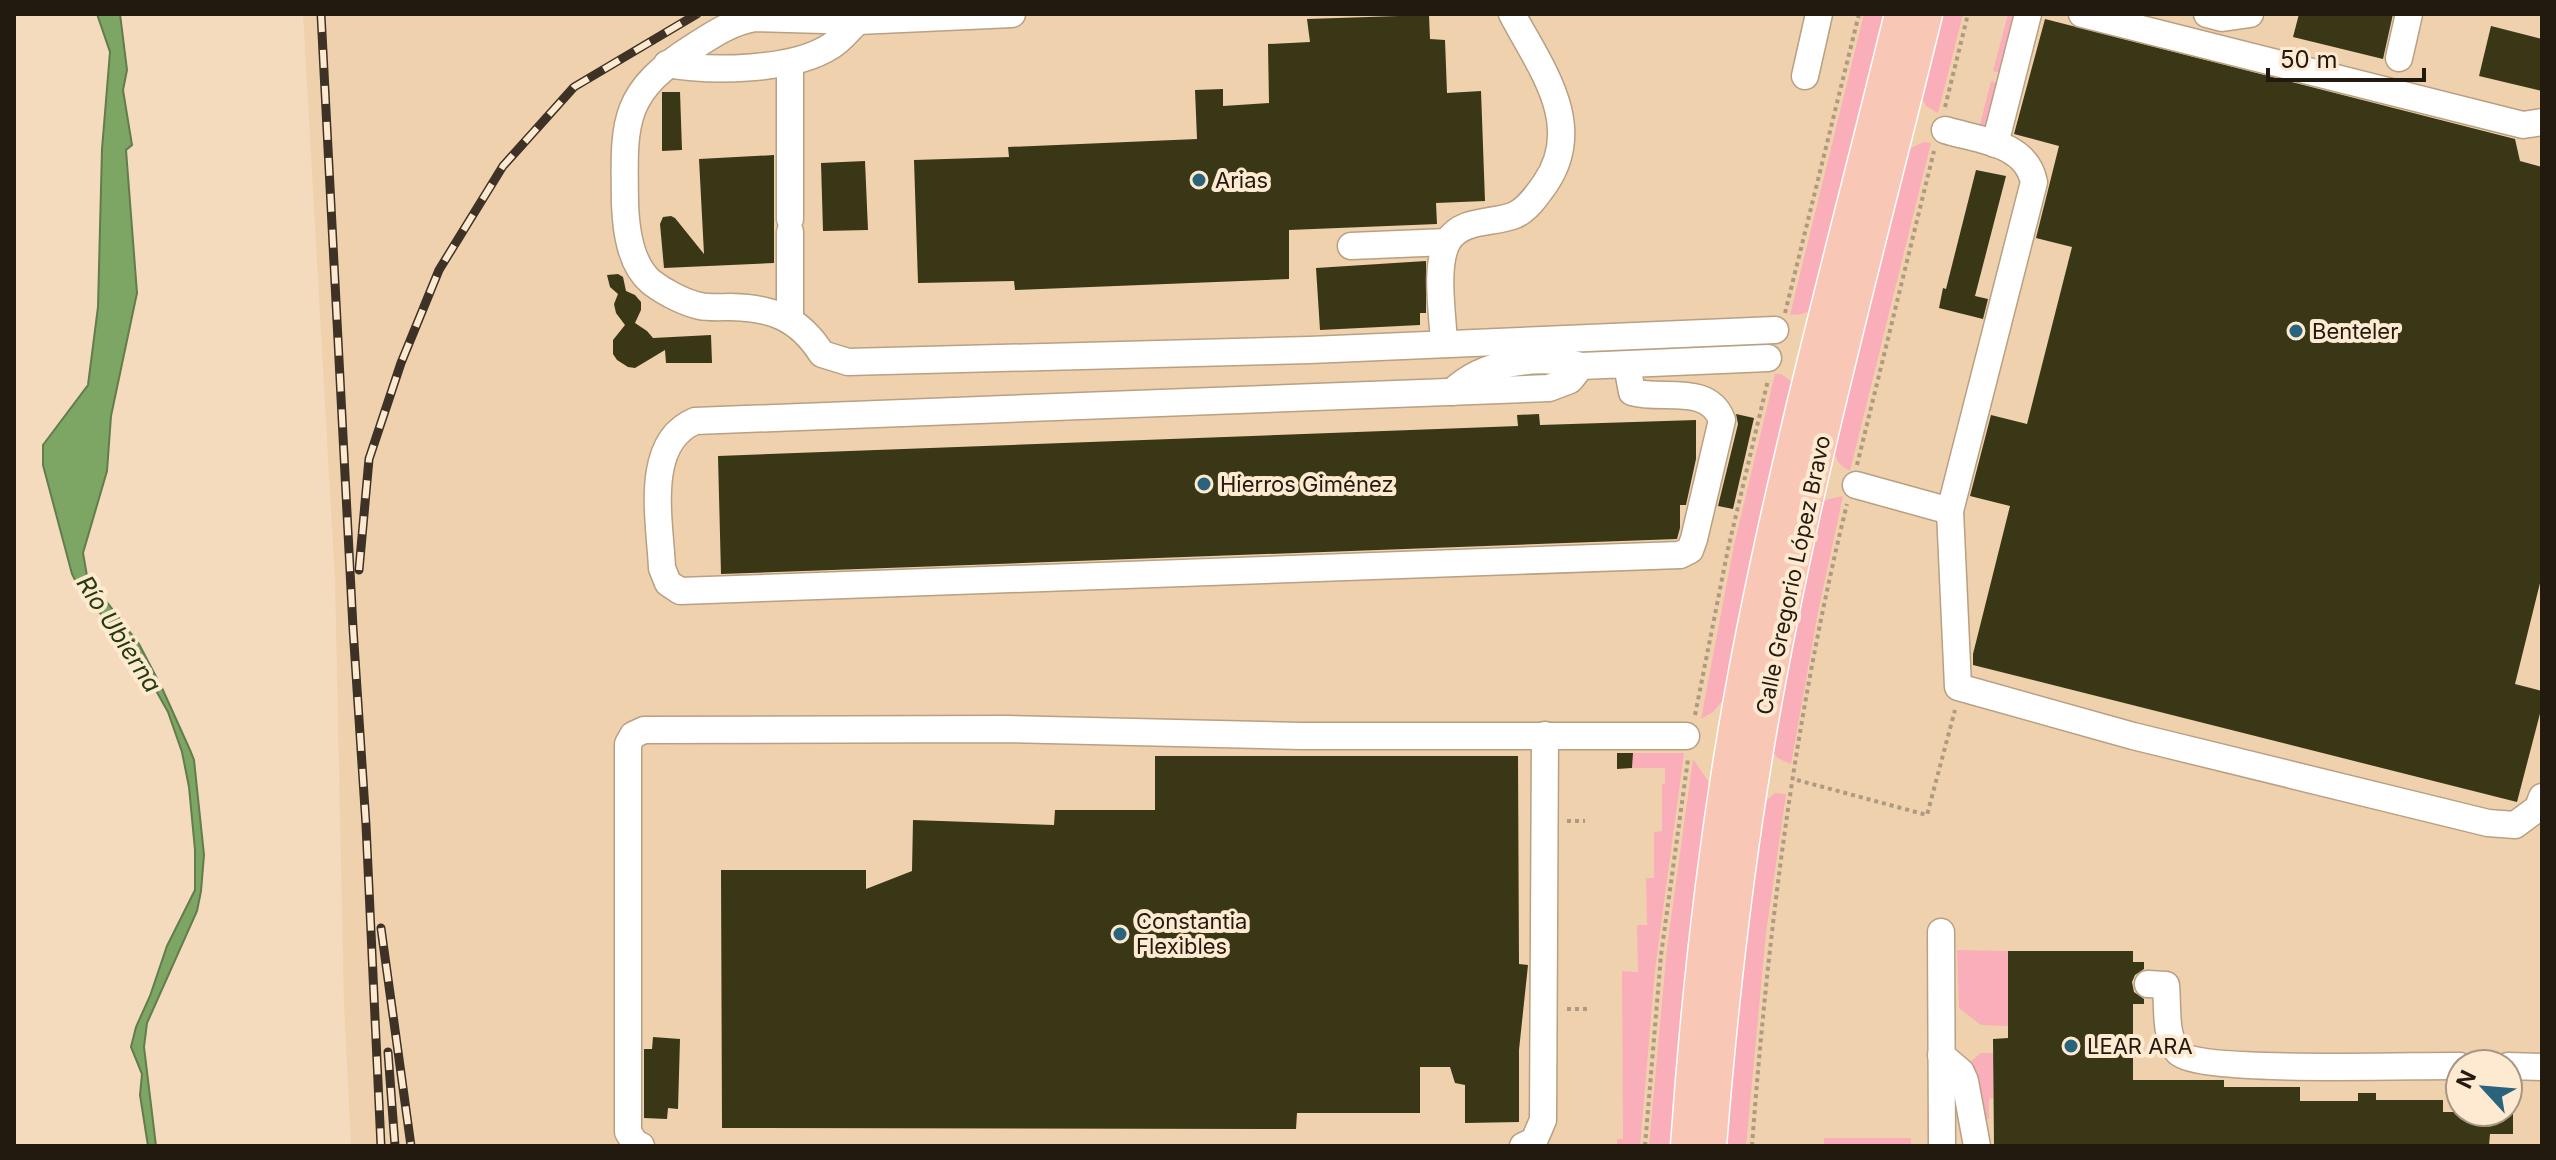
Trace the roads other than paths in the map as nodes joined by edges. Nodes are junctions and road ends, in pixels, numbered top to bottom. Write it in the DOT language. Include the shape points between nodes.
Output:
graph roads {
  1 [pos="1012,14"];
  2 [pos="1512,14"];
  3 [pos="1819,14"];
  4 [pos="1901,14"];
  5 [pos="1926,14"];
  6 [pos="2028,14"];
  7 [pos="2082,14"];
  8 [pos="2207,14"];
  9 [pos="2250,14"];
  10 [pos="2409,14"];
  11 [pos="858,21"];
  12 [pos="2399,58"];
  13 [pos="667,64"];
  14 [pos="782,64"];
  15 [pos="1805,76"];
  16 [pos="2542,122"];
  17 [pos="1941,130"];
  18 [pos="1995,144"];
  19 [pos="1447,242"];
  20 [pos="1351,246"];
  21 [pos="790,320"];
  22 [pos="1780,322"];
  23 [pos="1444,344"];
  24 [pos="1627,365"];
  25 [pos="1769,366"];
  26 [pos="1853,484"];
  27 [pos="1950,511"];
  28 [pos="1545,735"];
  29 [pos="1689,737"];
  30 [pos="2542,797"];
  31 [pos="1941,932"];
  32 [pos="2148,984"];
  33 [pos="1941,1055"];
  34 [pos="2444,1066"];
  35 [pos="641,1146"];
  36 [pos="1523,1146"];
  37 [pos="1687,1146"];
  38 [pos="1710,1146"];
  39 [pos="1942,1146"];
  40 [pos="1977,1146"];
  1 -- 11 [label="lane"];
  2 -- 19 [label="lane" via="1554,95 1563,132 1557,157 1549,178 1516,214 1463,227"];
  3 -- 15 [label="lane"];
  4 -- 37 [label="main road, Calle Gregorio López Bravo" via="1773,536 1745,673 1707,925"];
  5 -- 38 [label="main road, Calle Gregorio López Bravo" via="1806,506 1772,670 1730,941"];
  6 -- 18 [label="lane"];
  7 -- 16 [label="lane" via="2523,125"];
  8 -- 9 [label="lane"];
  10 -- 12 [label="lane"];
  11 -- 13 [label="lane" via="740,21"];
  11 -- 14 [label="lane" via="830,47"];
  13 -- 14 [label="lane" via="691,69"];
  13 -- 21 [label="lane" via="638,94 624,140 626,230 635,259 650,281 676,297 699,306 759,308"];
  14 -- 21 [label="lane"];
  17 -- 18 [label="lane"];
  18 -- 27 [label="lane" via="2022,157 2034,182"];
  19 -- 20 [label="lane"];
  19 -- 23 [label="lane" via="1441,268"];
  21 -- 23 [label="lane" via="822,354 848,362"];
  22 -- 23 [label="lane"];
  24 -- 24 [label="lane" via="1632,392 1703,398 1722,420 1694,539 1690,550 1680,555 680,591 668,583 662,568 659,467 668,442 695,421 1452,392 1467,378 1503,364"];
  24 -- 25 [label="lane"];
  26 -- 27 [label="lane"];
  27 -- 30 [label="lane" via="1958,687 2488,823 2515,825 2538,808"];
  28 -- 29 [label="lane"];
  28 -- 35 [label="lane" via="1006,729 644,730 633,735 628,744 628,1132"];
  28 -- 36 [label="lane" via="1543,1120 1534,1141"];
  31 -- 33 [label="lane"];
  32 -- 34 [label="lane" via="2166,985 2170,1035 2178,1052 2189,1059 2273,1066"];
  33 -- 39 [label="lane"];
  33 -- 40 [label="lane" via="1965,1081"];
}
